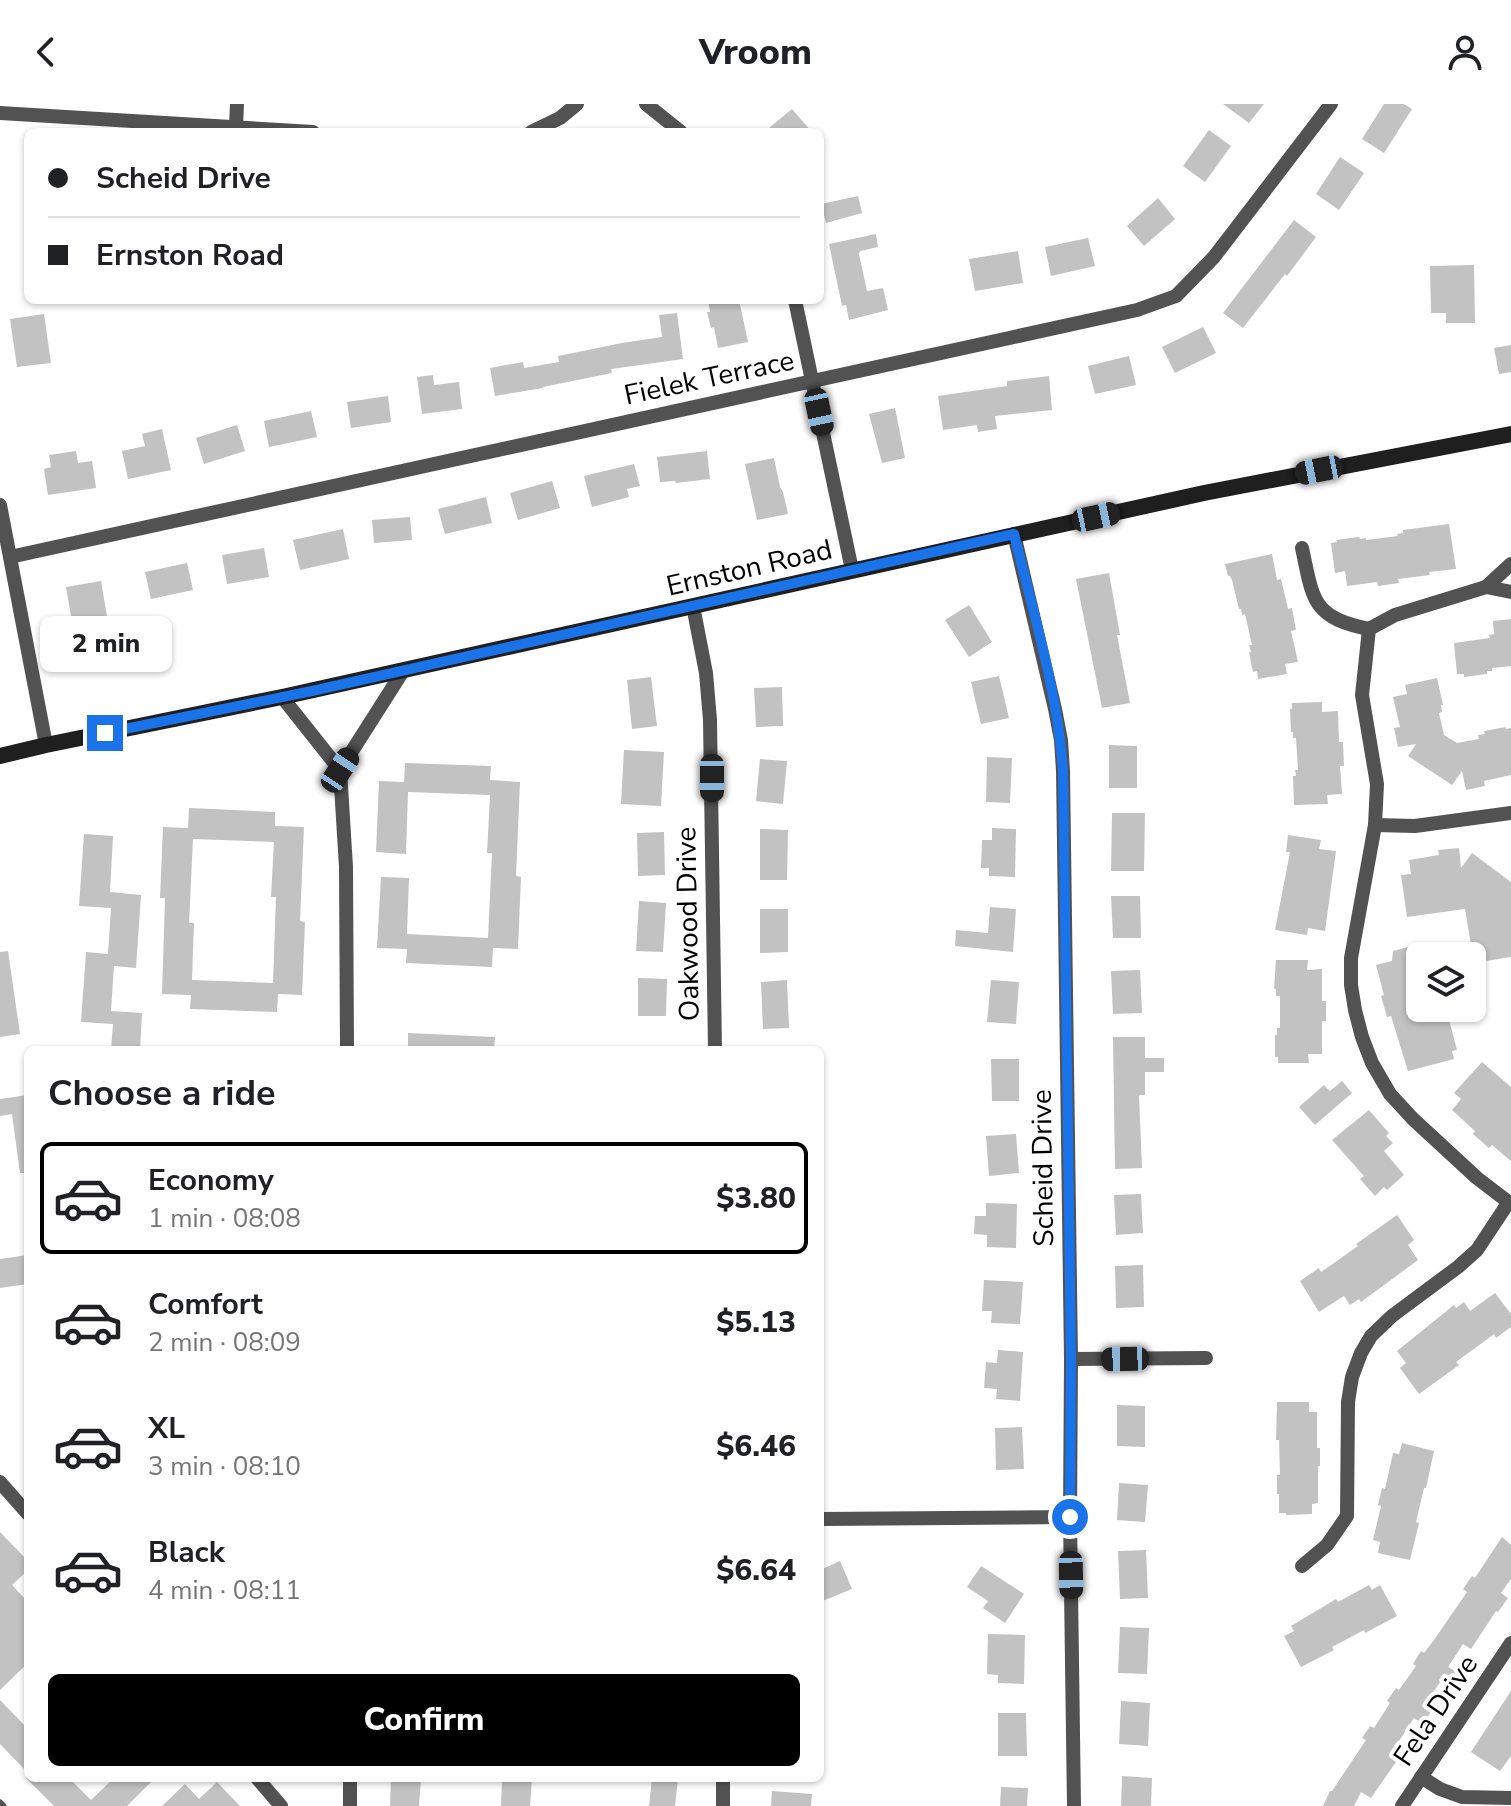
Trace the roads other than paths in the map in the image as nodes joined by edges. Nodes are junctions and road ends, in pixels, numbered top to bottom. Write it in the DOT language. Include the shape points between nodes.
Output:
graph roads {
  1 [pos="237,104"];
  2 [pos="577,104"];
  3 [pos="646,104"];
  4 [pos="1331,104"];
  5 [pos="0,113"];
  6 [pos="236,126"];
  7 [pos="262,128"];
  8 [pos="539,128"];
  9 [pos="676,128"];
  10 [pos="796,304"];
  11 [pos="812,381"];
  12 [pos="1511,434"];
  13 [pos="0,505"];
  14 [pos="1014,534"];
  15 [pos="1302,548"];
  16 [pos="10,557"];
  17 [pos="1511,564"];
  18 [pos="852,570"];
  19 [pos="1486,587"];
  20 [pos="1511,592"];
  21 [pos="693,606"];
  22 [pos="1369,629"];
  23 [pos="403,671"];
  24 [pos="282,697"];
  25 [pos="46,745"];
  26 [pos="0,756"];
  27 [pos="340,770"];
  28 [pos="1511,813"];
  29 [pos="1375,825"];
  30 [pos="347,1046"];
  31 [pos="715,1046"];
  32 [pos="1510,1203"];
  33 [pos="1206,1358"];
  34 [pos="1071,1359"];
  35 [pos="0,1482"];
  36 [pos="24,1509"];
  37 [pos="1070,1517"];
  38 [pos="824,1519"];
  39 [pos="1302,1566"];
  40 [pos="1511,1643"];
  41 [pos="1421,1777"];
  42 [pos="260,1782"];
  43 [pos="350,1782"];
  44 [pos="723,1782"];
  45 [pos="1511,1798"];
  46 [pos="281,1806"];
  47 [pos="350,1806"];
  48 [pos="723,1806"];
  49 [pos="1074,1806"];
  50 [pos="1402,1806"];
  1 -- 6 [label="street"];
  2 -- 8 [label="street"];
  3 -- 9 [label="street"];
  4 -- 11 [label="street, Fielek Terrace" via="1214,257 1176,296 1137,310"];
  5 -- 6 [label="street"];
  6 -- 7 [label="street"];
  10 -- 11 [label="street"];
  11 -- 16 [label="street, Fielek Terrace"];
  11 -- 18 [label="street"];
  12 -- 14 [label="street, Ernston Road"];
  13 -- 16 [label="street"];
  14 -- 18 [label="street, Ernston Road"];
  14 -- 34 [label="street, Scheid Drive" via="1061,740"];
  15 -- 22 [label="street" via="1313,597 1327,614"];
  16 -- 25 [label="street"];
  17 -- 19 [label="street"];
  18 -- 21 [label="street, Ernston Road"];
  19 -- 20 [label="street"];
  19 -- 22 [label="street" via="1395,615"];
  21 -- 23 [label="street, Ernston Road"];
  21 -- 31 [label="street, Oakwood Drive" via="710,720"];
  22 -- 29 [label="street" via="1362,695 1377,784"];
  23 -- 24 [label="street, Ernston Road"];
  23 -- 27 [label="street"];
  24 -- 25 [label="street, Ernston Road"];
  24 -- 27 [label="street"];
  25 -- 26 [label="street, Ernston Road"];
  27 -- 30 [label="street"];
  28 -- 29 [label="street" via="1415,826"];
  29 -- 32 [label="street" via="1351,958 1362,1037 1390,1094"];
  32 -- 39 [label="street" via="1477,1250 1392,1316 1361,1353 1348,1402 1347,1516 1327,1545"];
  33 -- 34 [label="street"];
  34 -- 37 [label="street, Scheid Drive"];
  35 -- 36 [label="street"];
  37 -- 38 [label="street"];
  37 -- 49 [label="street, Scheid Drive"];
  40 -- 41 [label="street, Fela Drive"];
  41 -- 45 [label="street" via="1462,1797"];
  41 -- 50 [label="street, Fela Drive"];
  42 -- 46 [label="street"];
  43 -- 47 [label="street"];
  44 -- 48 [label="street"];
}
